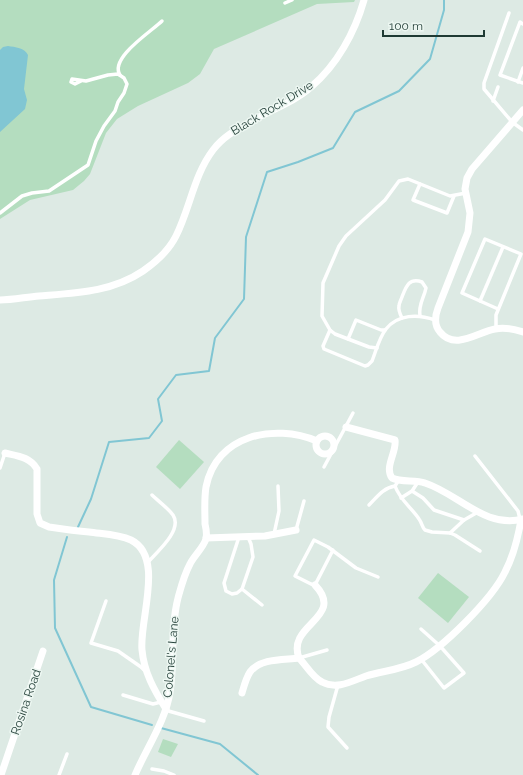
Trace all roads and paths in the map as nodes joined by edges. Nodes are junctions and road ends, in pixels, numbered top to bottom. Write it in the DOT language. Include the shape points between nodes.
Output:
graph roads {
  1 [pos="292,0"];
  2 [pos="364,0"];
  3 [pos="285,3"];
  4 [pos="509,13"];
  5 [pos="162,21"];
  6 [pos="523,24"];
  7 [pos="523,68"];
  8 [pos="120,75"];
  9 [pos="76,82"];
  10 [pos="518,82"];
  11 [pos="523,83"];
  12 [pos="498,87"];
  13 [pos="494,101"];
  14 [pos="523,110"];
  15 [pos="512,122"];
  16 [pos="523,130"];
  17 [pos="420,184"];
  18 [pos="466,193"];
  19 [pos="454,196"];
  20 [pos="0,213"];
  21 [pos="503,247"];
  22 [pos="0,300"];
  23 [pos="480,301"];
  24 [pos="498,309"];
  25 [pos="420,316"];
  26 [pos="402,318"];
  27 [pos="436,320"];
  28 [pos="496,328"];
  29 [pos="330,330"];
  30 [pos="385,330"];
  31 [pos="523,332"];
  32 [pos="348,339"];
  33 [pos="377,348"];
  34 [pos="354,413"];
  35 [pos="346,427"];
  36 [pos="317,441"];
  37 [pos="333,449"];
  38 [pos="5,453"];
  39 [pos="475,456"];
  40 [pos="324,467"];
  41 [pos="0,468"];
  42 [pos="419,481"];
  43 [pos="397,483"];
  44 [pos="278,486"];
  45 [pos="412,491"];
  46 [pos="152,495"];
  47 [pos="401,498"];
  48 [pos="304,501"];
  49 [pos="369,505"];
  50 [pos="478,512"];
  51 [pos="464,520"];
  52 [pos="522,520"];
  53 [pos="296,530"];
  54 [pos="450,533"];
  55 [pos="274,535"];
  56 [pos="239,537"];
  57 [pos="248,537"];
  58 [pos="206,538"];
  59 [pos="333,550"];
  60 [pos="480,551"];
  61 [pos="147,562"];
  62 [pos="378,577"];
  63 [pos="315,585"];
  64 [pos="242,589"];
  65 [pos="106,601"];
  66 [pos="262,605"];
  67 [pos="421,629"];
  68 [pos="440,646"];
  69 [pos="327,650"];
  70 [pos="43,651"];
  71 [pos="299,658"];
  72 [pos="421,659"];
  73 [pos="147,674"];
  74 [pos="338,685"];
  75 [pos="242,693"];
  76 [pos="123,695"];
  77 [pos="161,702"];
  78 [pos="165,709"];
  79 [pos="204,721"];
  80 [pos="347,748"];
  81 [pos="67,754"];
  82 [pos="152,768"];
  83 [pos="1,775"];
  84 [pos="59,775"];
  85 [pos="135,775"];
  86 [pos="174,775"];
  1 -- 3 [label="lane"];
  2 -- 22 [label="street, Black Rock Drive" via="348,40 325,73 310,88 238,128 213,150 202,167 176,236 155,262 124,282 102,289 77,294"];
  4 -- 13 [label="lane" via="484,83 484,89"];
  5 -- 8 [label="lane" via="124,54 119,65"];
  6 -- 10 [label="lane" via="520,22 500,75"];
  7 -- 10 [label="lane"];
  8 -- 9 [label="lane" via="113,74 86,82"];
  8 -- 20 [label="lane" via="126,80 126,87 115,111 96,141 88,165 49,191 22,196"];
  10 -- 11 [label="lane"];
  12 -- 13 [label="lane"];
  13 -- 15 [label="lane"];
  14 -- 15 [label="street"];
  15 -- 16 [label="lane"];
  15 -- 18 [label="street" via="472,169 467,178"];
  17 -- 19 [label="lane"];
  17 -- 19 [label="lane" via="413,200 447,213"];
  17 -- 29 [label="lane" via="408,179 400,181 385,200 346,236 339,246 323,284 322,316"];
  18 -- 19 [label="lane"];
  18 -- 27 [label="street" via="470,213 468,232 438,308"];
  21 -- 23 [label="lane"];
  21 -- 23 [label="lane" via="485,239 462,293"];
  21 -- 24 [label="lane" via="521,254"];
  23 -- 24 [label="lane"];
  24 -- 28 [label="lane"];
  25 -- 26 [label="lane"];
  25 -- 26 [label="lane" via="420,305 426,288 422,282 414,280 406,286 399,304"];
  25 -- 27 [label="lane"];
  26 -- 30 [label="lane"];
  27 -- 28 [label="street" via="438,330 452,340 468,339"];
  28 -- 31 [label="street" via="510,328"];
  29 -- 32 [label="lane"];
  29 -- 33 [label="lane" via="324,349 365,366 372,361"];
  30 -- 32 [label="lane" via="356,320"];
  30 -- 33 [label="lane"];
  32 -- 33 [label="lane"];
  34 -- 35 [label="lane"];
  35 -- 37 [label="lane"];
  35 -- 43 [label="street" via="395,440 389,472"];
  36 -- 37 [label="street" via="317,448 321,453 326,454"];
  36 -- 37 [label="street" via="323,436 329,437 334,444"];
  36 -- 58 [label="street" via="291,434 268,433 244,440 226,451 214,466 208,480 205,503"];
  37 -- 40 [label="lane"];
  38 -- 41 [label="lane"];
  38 -- 61 [label="street" via="27,458 37,469 37,514 40,523 49,527 125,538 138,545"];
  39 -- 52 [label="lane" via="518,511"];
  42 -- 43 [label="street"];
  42 -- 45 [label="lane"];
  42 -- 50 [label="street" via="433,486"];
  43 -- 47 [label="lane"];
  43 -- 49 [label="lane" via="384,489"];
  44 -- 55 [label="lane" via="279,511"];
  45 -- 47 [label="lane"];
  45 -- 51 [label="lane" via="419,494 434,510"];
  46 -- 61 [label="lane" via="173,515 174,526 167,541"];
  47 -- 54 [label="lane" via="425,530"];
  48 -- 53 [label="lane"];
  50 -- 51 [label="lane"];
  50 -- 52 [label="street" via="501,521"];
  51 -- 54 [label="lane"];
  52 -- 68 [label="street" via="509,565 502,579 474,613"];
  53 -- 55 [label="street"];
  54 -- 60 [label="lane"];
  55 -- 57 [label="street"];
  56 -- 57 [label="street"];
  56 -- 58 [label="street"];
  56 -- 64 [label="lane" via="224,587 232,594"];
  57 -- 64 [label="lane" via="253,557"];
  58 -- 78 [label="street, Colonel's Lane" via="190,565 177,601 170,692"];
  59 -- 62 [label="lane" via="356,568"];
  59 -- 63 [label="lane"];
  59 -- 63 [label="lane" via="314,540 295,576"];
  61 -- 73 [label="street" via="148,583 141,643"];
  63 -- 71 [label="street" via="321,593 323,608 315,621 299,636 296,644"];
  64 -- 66 [label="lane"];
  65 -- 73 [label="lane" via="91,643 118,651"];
  67 -- 68 [label="lane"];
  68 -- 72 [label="street"];
  68 -- 72 [label="lane" via="464,673 444,688"];
  69 -- 71 [label="lane"];
  70 -- 83 [label="street, Rosina Road"];
  71 -- 74 [label="street" via="322,682"];
  71 -- 75 [label="street" via="260,664 251,671"];
  72 -- 74 [label="street" via="408,666"];
  73 -- 77 [label="street"];
  74 -- 80 [label="lane" via="328,727"];
  76 -- 77 [label="lane" via="153,704"];
  77 -- 78 [label="street"];
  78 -- 79 [label="lane"];
  78 -- 85 [label="street, Colonel's Lane"];
  81 -- 84 [label="lane"];
  82 -- 86 [label="lane"];
}
